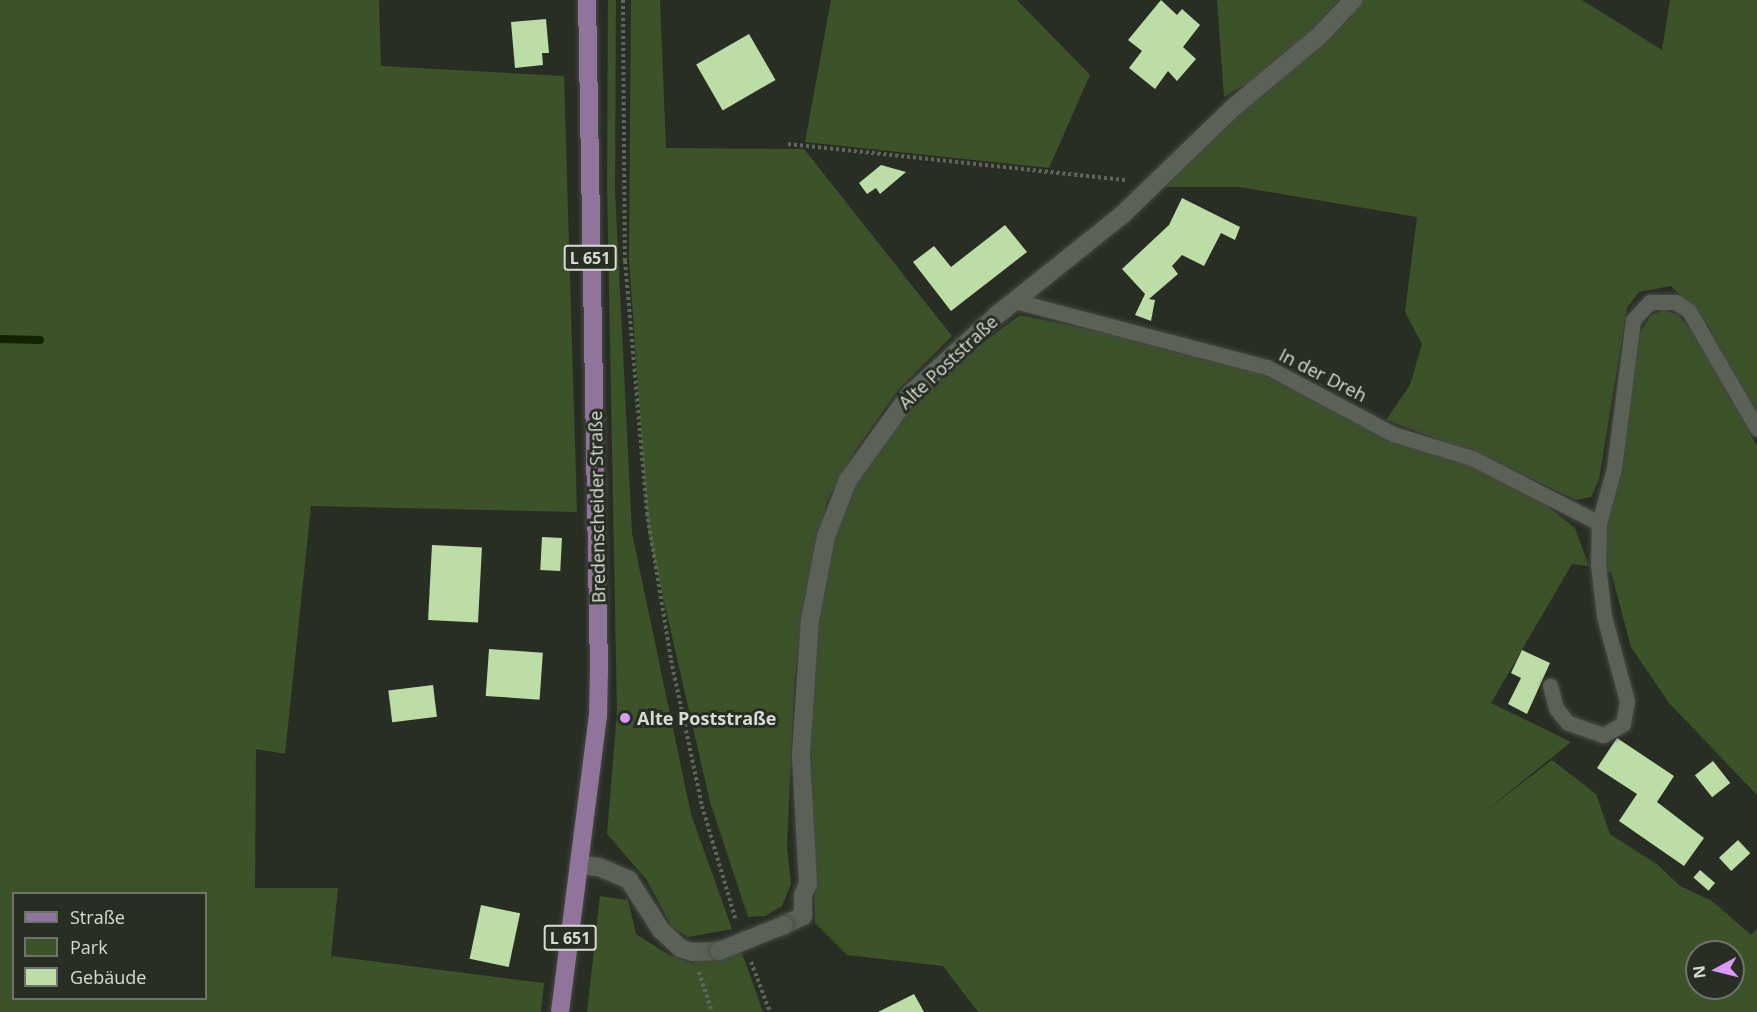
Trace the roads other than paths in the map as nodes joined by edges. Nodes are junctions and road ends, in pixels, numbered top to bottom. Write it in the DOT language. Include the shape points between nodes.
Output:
graph roads {
  1 [pos="588,0"];
  2 [pos="1353,0"];
  3 [pos="1015,301"];
  4 [pos="1757,429"];
  5 [pos="1599,523"];
  6 [pos="1550,686"];
  7 [pos="580,865"];
  8 [pos="560,1012"];
  1 -- 7 [label="main road, Bredenscheider Straße / L 651" via="599,671 598,717"];
  2 -- 3 [label="street, Alte Poststraße" via="1319,36 1235,106 1123,214"];
  3 -- 5 [label="lane, In der Dreh" via="1267,367 1393,434 1472,458"];
  3 -- 7 [label="street, Alte Poststraße, bridge" via="896,409 848,480 825,536 810,620 801,724 808,884 803,895 803,916 719,951 692,952 665,935 629,880 599,867"];
  4 -- 5 [label="lane" via="1689,311 1676,302 1650,302 1633,320 1614,468"];
  5 -- 6 [label="lane" via="1603,609 1624,687 1625,718 1608,734 1580,729 1561,716"];
  7 -- 8 [label="main road, Bredenscheider Straße / L 651"];
}
